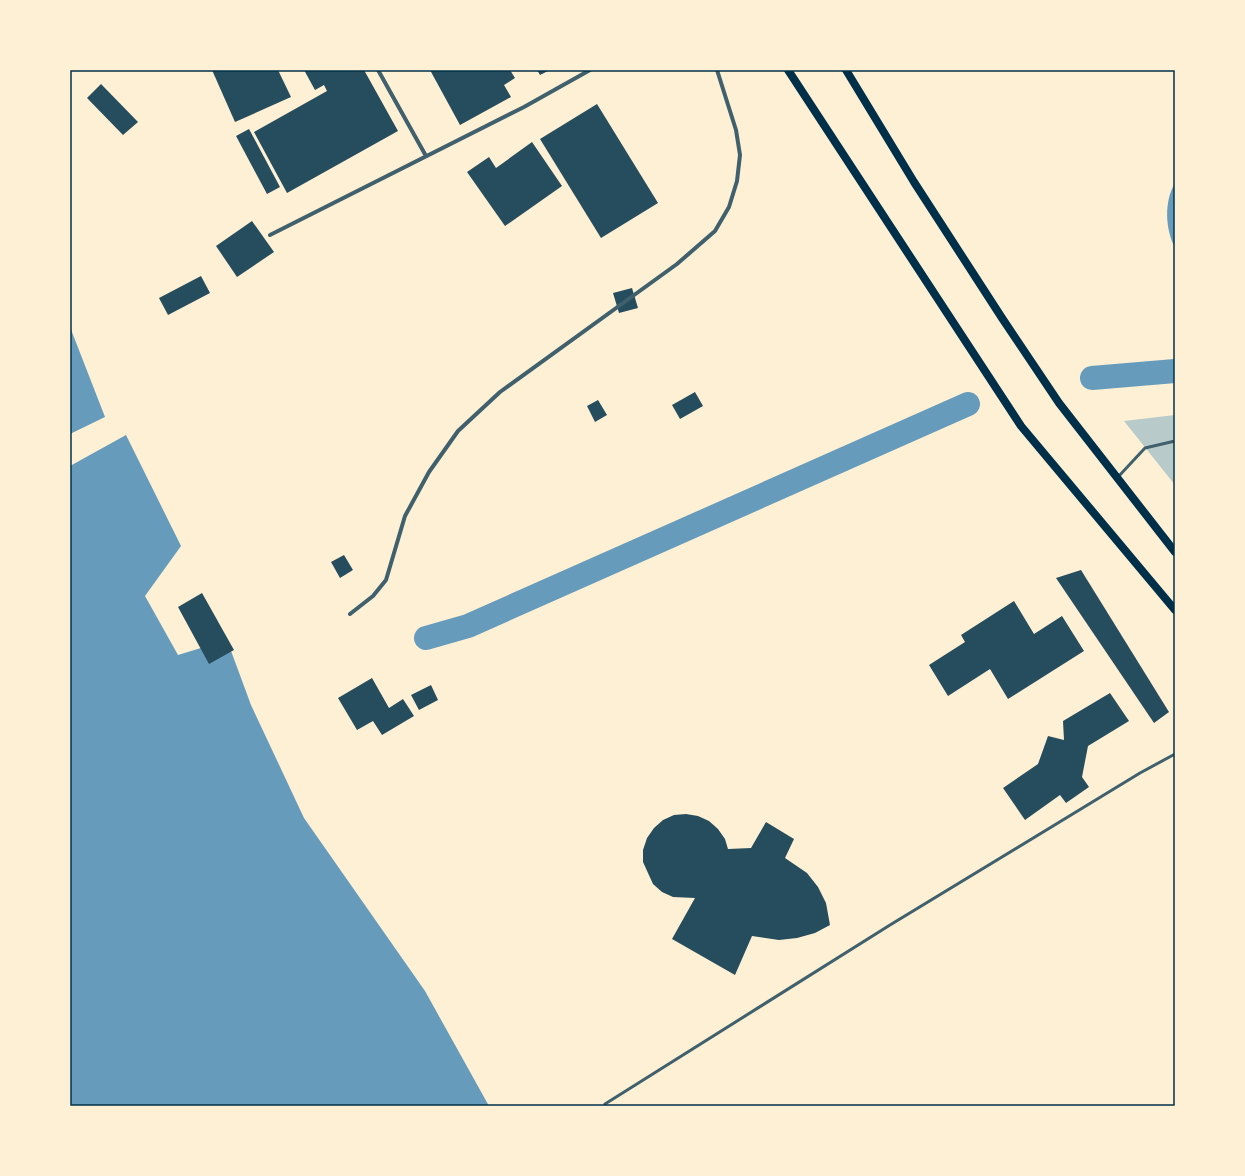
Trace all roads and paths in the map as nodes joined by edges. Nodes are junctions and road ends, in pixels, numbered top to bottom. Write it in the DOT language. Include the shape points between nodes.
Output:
graph roads {
  1 [pos="378,70"];
  2 [pos="590,70"];
  3 [pos="717,70"];
  4 [pos="788,70"];
  5 [pos="846,70"];
  6 [pos="426,156"];
  7 [pos="270,235"];
  8 [pos="1175,441"];
  9 [pos="1117,478"];
  10 [pos="1175,552"];
  11 [pos="1175,610"];
  12 [pos="350,614"];
  13 [pos="1175,754"];
  14 [pos="605,1104"];
  1 -- 6 [label="street"];
  2 -- 6 [label="street" via="524,107"];
  3 -- 12 [label="street" via="736,130 740,155 738,181 729,206 715,231 677,264 500,392 458,431 429,472 405,516 386,580 373,596"];
  4 -- 11 [label="main road" via="1021,426"];
  5 -- 9 [label="main road" via="914,182 1002,318 1059,403"];
  6 -- 7 [label="street"];
  8 -- 9 [label="lane" via="1145,448"];
  9 -- 10 [label="main road"];
  13 -- 14 [label="lane" via="890,925"];
}
